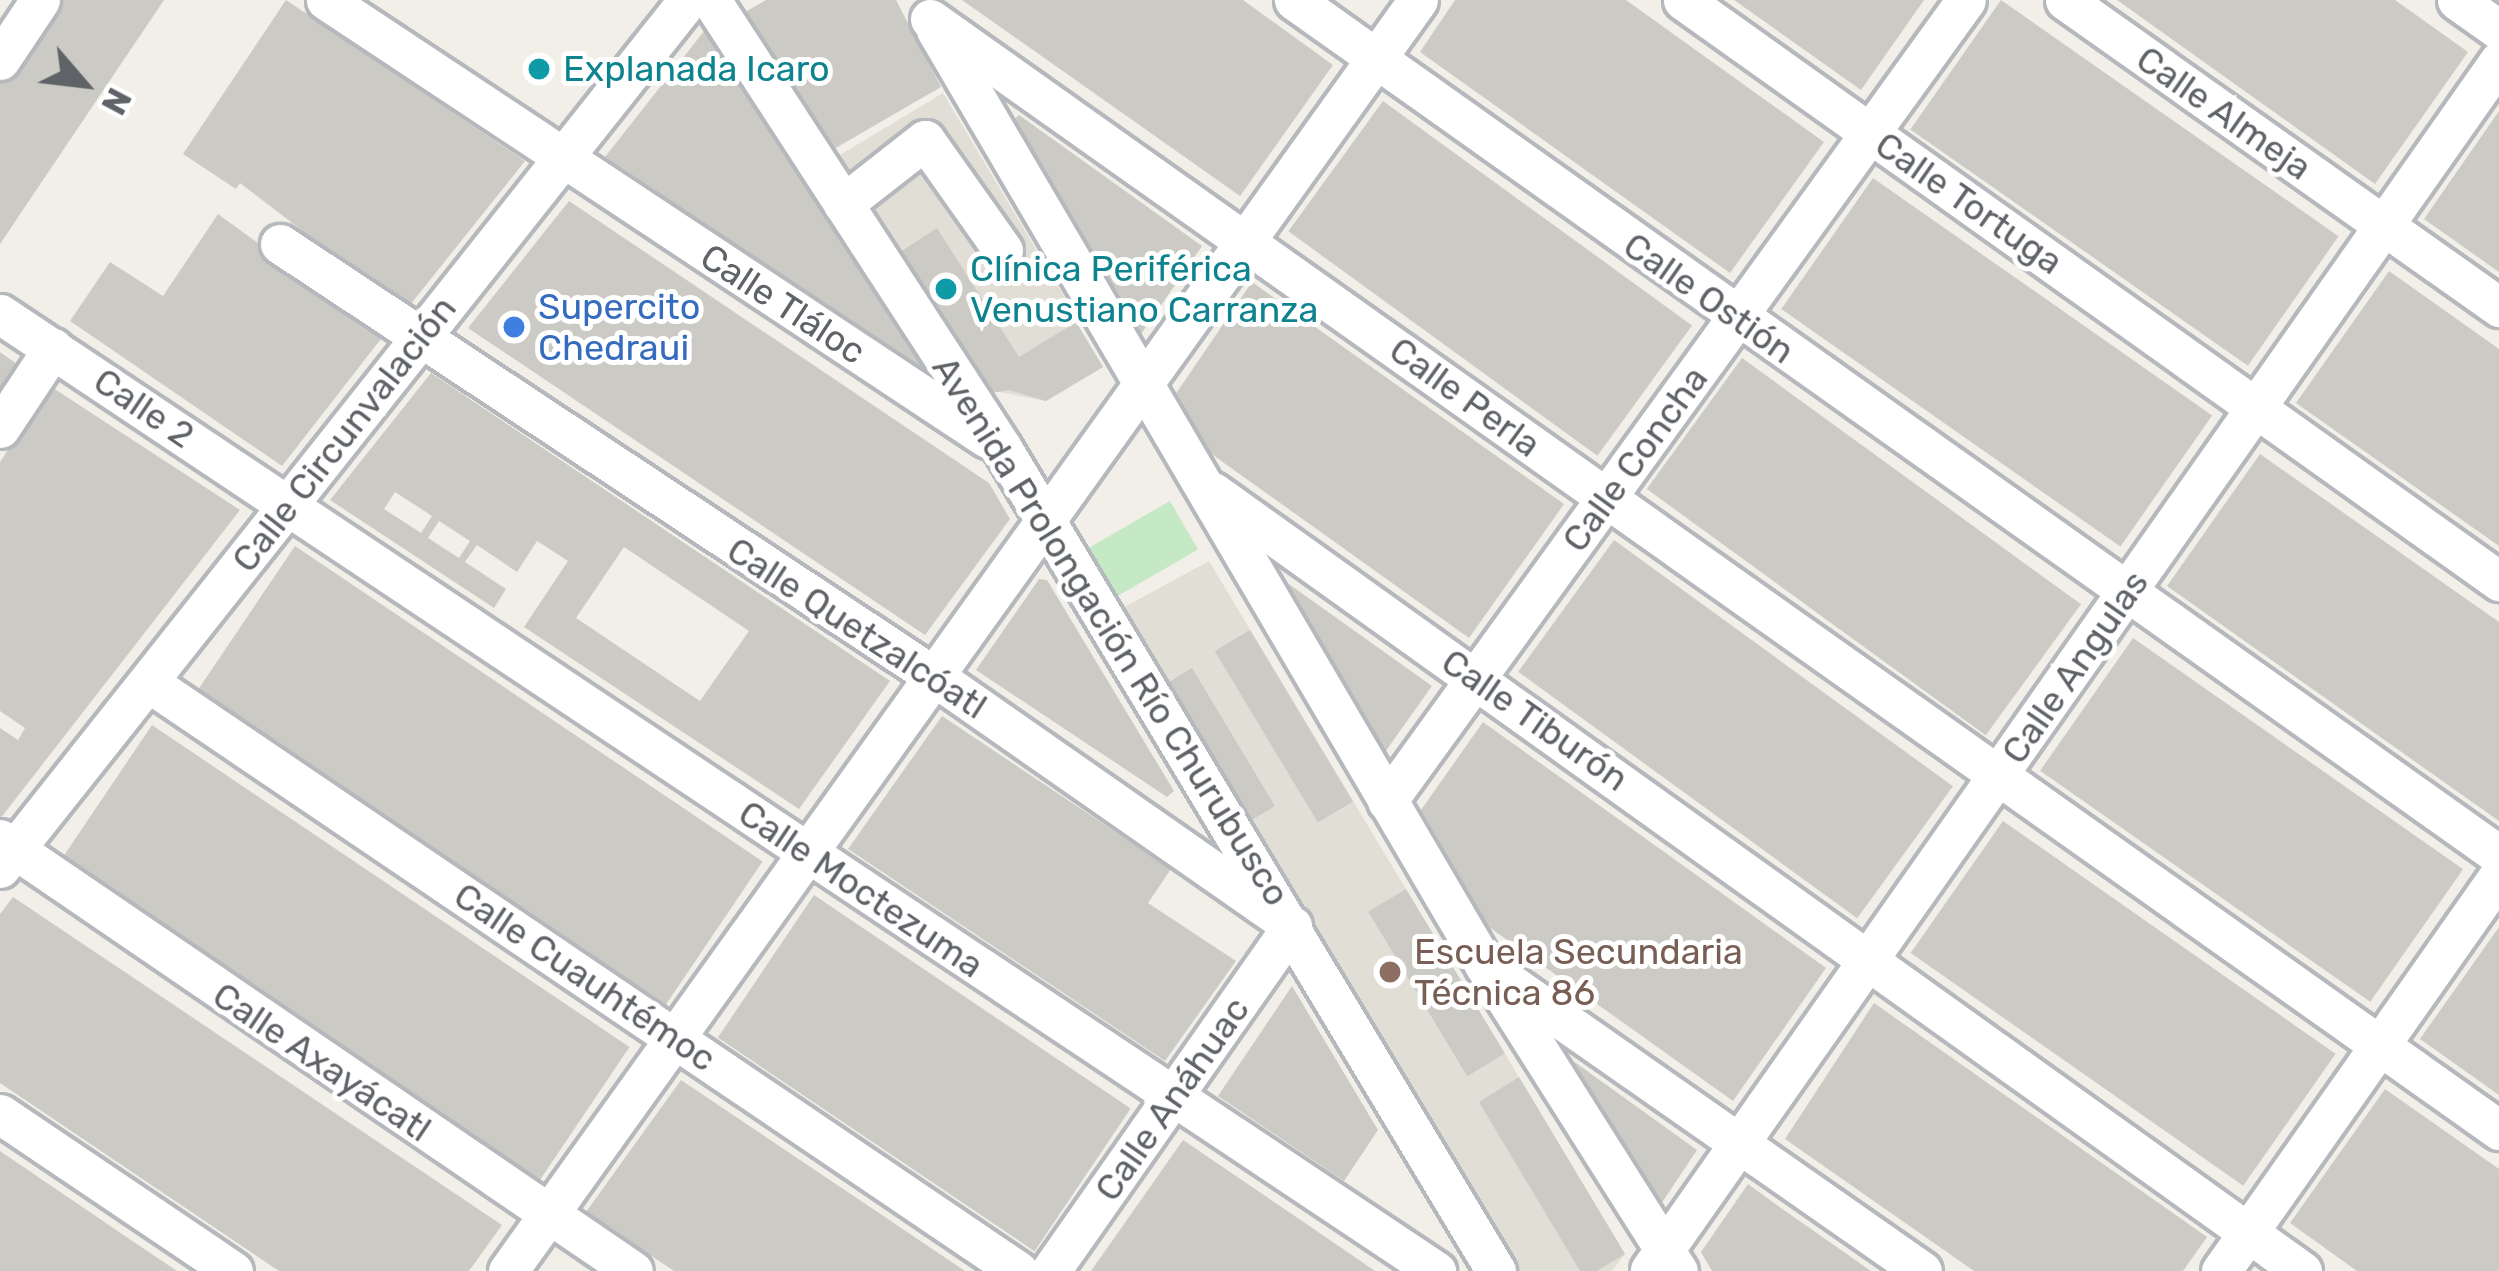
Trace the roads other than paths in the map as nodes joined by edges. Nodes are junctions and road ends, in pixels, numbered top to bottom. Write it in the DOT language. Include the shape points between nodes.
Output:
graph roads {
  1 [pos="40,0"];
  2 [pos="326,0"];
  3 [pos="688,0"];
  4 [pos="711,0"];
  5 [pos="1294,0"];
  6 [pos="1418,0"];
  7 [pos="1683,0"];
  8 [pos="1966,0"];
  9 [pos="2065,0"];
  10 [pos="2457,0"];
  11 [pos="924,10"];
  12 [pos="2499,30"];
  13 [pos="1376,58"];
  14 [pos="0,60"];
  15 [pos="2499,62"];
  16 [pos="1870,133"];
  17 [pos="563,160"];
  18 [pos="843,204"];
  19 [pos="2383,225"];
  20 [pos="1246,240"];
  21 [pos="280,244"];
  22 [pos="1003,250"];
  23 [pos="2499,307"];
  24 [pos="0,314"];
  25 [pos="1736,318"];
  26 [pos="417,340"];
  27 [pos="53,348"];
  28 [pos="1141,387"];
  29 [pos="2256,404"];
  30 [pos="0,428"];
  31 [pos="1002,448"];
  32 [pos="1200,483"];
  33 [pos="1606,498"];
  34 [pos="288,503"];
  35 [pos="1044,522"];
  36 [pos="2499,580"];
  37 [pos="2128,591"];
  38 [pos="935,677"];
  39 [pos="1477,680"];
  40 [pos="151,684"];
  41 [pos="1998,777"];
  42 [pos="1388,801"];
  43 [pos="807,852"];
  44 [pos="4,854"];
  45 [pos="2499,855"];
  46 [pos="2499,876"];
  47 [pos="1292,926"];
  48 [pos="1870,956"];
  49 [pos="1485,966"];
  50 [pos="676,1039"];
  51 [pos="2381,1046"];
  52 [pos="1176,1100"];
  53 [pos="0,1114"];
  54 [pos="2499,1130"];
  55 [pos="1740,1142"];
  56 [pos="548,1214"];
  57 [pos="2248,1232"];
  58 [pos="1664,1264"];
  59 [pos="232,1271"];
  60 [pos="508,1271"];
  61 [pos="633,1271"];
  62 [pos="1018,1271"];
  63 [pos="1050,1271"];
  64 [pos="1436,1271"];
  65 [pos="1496,1271"];
  66 [pos="1922,1271"];
  67 [pos="2221,1271"];
  68 [pos="2302,1271"];
  1 -- 14 [label="street"];
  2 -- 17 [label="street, Calle Tláloc"];
  3 -- 17 [label="street, Calle Circunvalación"];
  4 -- 18 [label="street, Avenida Prolongación Río Churubusco"];
  5 -- 13 [label="street, Calle Ostión"];
  6 -- 13 [label="street"];
  7 -- 16 [label="street, Calle Tortuga"];
  8 -- 16 [label="street, Calle Concha"];
  9 -- 19 [label="street, Calle Almeja"];
  10 -- 12 [label="street"];
  11 -- 20 [label="street, Calle Perla"];
  11 -- 28 [label="street"];
  13 -- 20 [label="street"];
  13 -- 25 [label="street, Calle Ostión"];
  15 -- 19 [label="street, Calle Angulas"];
  16 -- 25 [label="street, Calle Concha"];
  16 -- 29 [label="street, Calle Tortuga"];
  17 -- 26 [label="street, Calle Circunvalación"];
  17 -- 31 [label="street, Calle Tláloc"];
  18 -- 22 [label="street" via="926,140"];
  18 -- 31 [label="street, Avenida Prolongación Río Churubusco"];
  19 -- 23 [label="street, Calle Almeja"];
  19 -- 29 [label="street, Calle Angulas"];
  20 -- 28 [label="street"];
  20 -- 33 [label="street, Calle Perla"];
  21 -- 26 [label="street, Calle Quetzalcóatl"];
  24 -- 27 [label="street, Calle 2"];
  25 -- 33 [label="street, Calle Concha"];
  25 -- 37 [label="street, Calle Ostión"];
  26 -- 34 [label="street, Calle Circunvalación"];
  26 -- 38 [label="street, Calle Quetzalcóatl"];
  27 -- 30 [label="street"];
  27 -- 34 [label="street, Calle 2"];
  28 -- 32 [label="street"];
  28 -- 35 [label="street"];
  29 -- 36 [label="street, Calle Tortuga"];
  29 -- 37 [label="street, Calle Angulas"];
  31 -- 35 [label="street, Avenida Prolongación Río Churubusco"];
  32 -- 39 [label="street, Calle Tiburón"];
  32 -- 42 [label="street"];
  33 -- 39 [label="street, Calle Concha"];
  33 -- 41 [label="street, Calle Perla"];
  34 -- 40 [label="street, Calle Circunvalación"];
  34 -- 43 [label="street, Calle Moctezuma"];
  35 -- 38 [label="street"];
  35 -- 47 [label="street, Avenida Prolongación Río Churubusco"];
  37 -- 41 [label="street, Calle Angulas"];
  37 -- 45 [label="street, Calle Ostión"];
  38 -- 43 [label="street"];
  38 -- 47 [label="street, Calle Quetzalcóatl"];
  39 -- 42 [label="street, Calle Concha"];
  39 -- 48 [label="street, Calle Tiburón"];
  40 -- 44 [label="street, Calle Circunvalación"];
  40 -- 50 [label="street, Calle Cuauhtémoc"];
  41 -- 48 [label="street, Calle Angulas"];
  41 -- 51 [label="street, Calle Perla"];
  42 -- 49 [label="street"];
  43 -- 50 [label="street"];
  43 -- 52 [label="street, Calle Moctezuma"];
  44 -- 56 [label="street, Calle Axayácatl"];
  46 -- 51 [label="street"];
  47 -- 52 [label="street, Calle Anáhuac"];
  47 -- 65 [label="street, Avenida Prolongación Río Churubusco"];
  48 -- 55 [label="street, Calle Angulas"];
  48 -- 57 [label="street, Calle Tiburón"];
  49 -- 55 [label="street"];
  49 -- 58 [label="street"];
  50 -- 56 [label="street"];
  50 -- 62 [label="street, Calle Cuauhtémoc"];
  51 -- 54 [label="street, Calle Perla"];
  51 -- 57 [label="street"];
  52 -- 63 [label="street, Calle Anáhuac"];
  52 -- 64 [label="street, Calle Moctezuma"];
  53 -- 59 [label="street"];
  55 -- 58 [label="street, Calle Angulas"];
  55 -- 66 [label="street"];
  56 -- 60 [label="street"];
  56 -- 61 [label="street, Calle Axayácatl"];
  57 -- 67 [label="street"];
  57 -- 68 [label="street, Calle Tiburón"];
}
